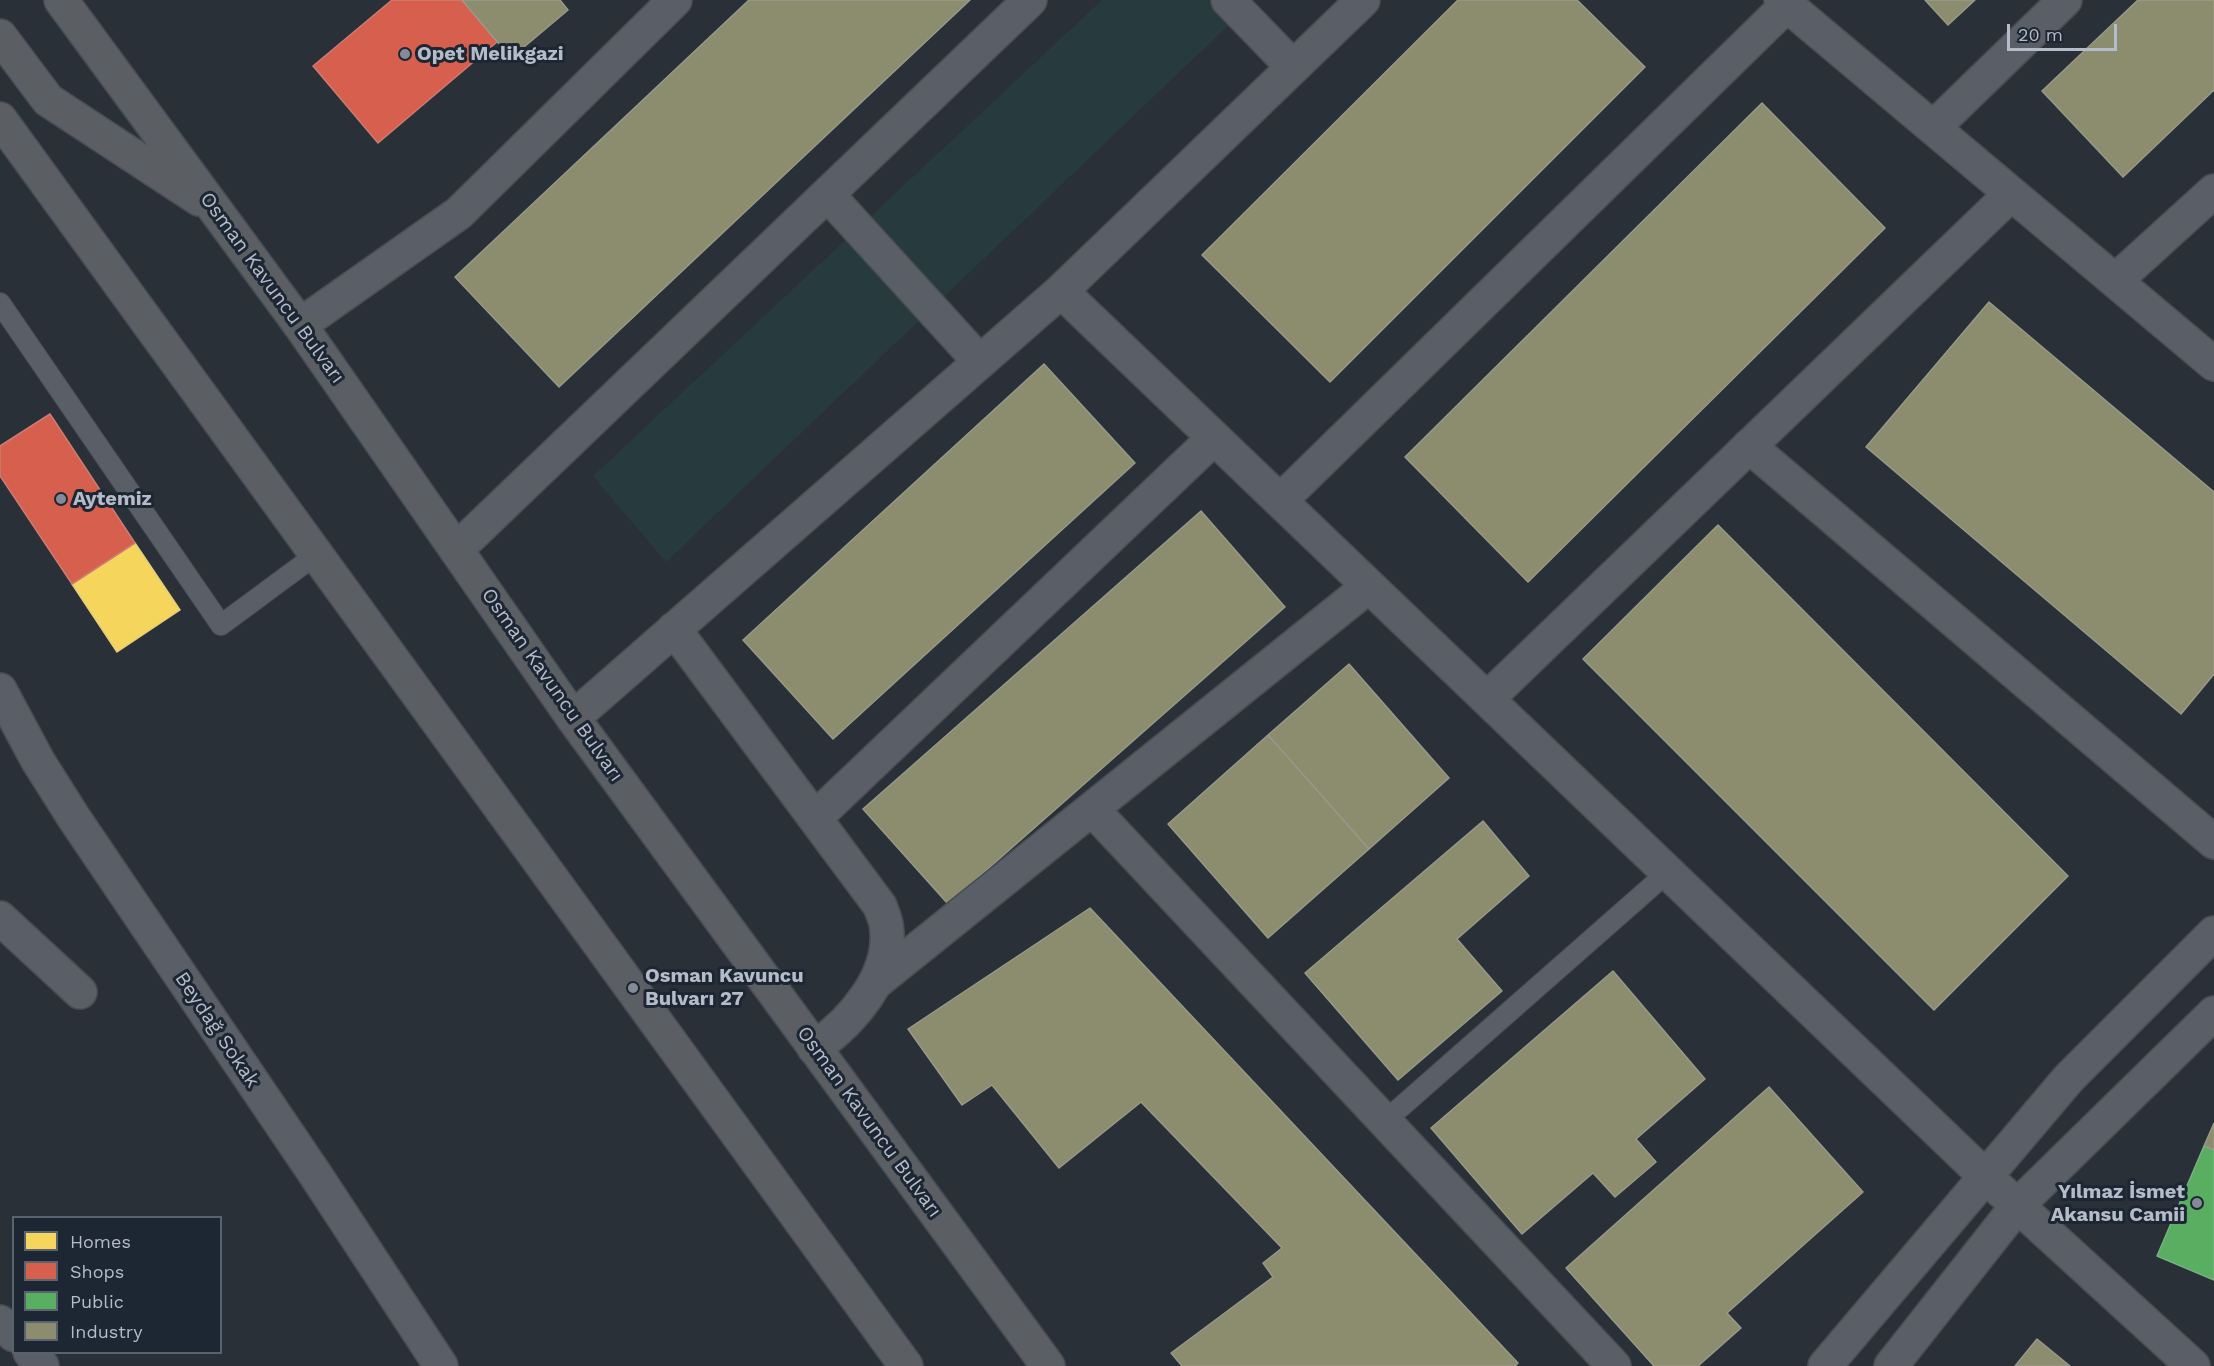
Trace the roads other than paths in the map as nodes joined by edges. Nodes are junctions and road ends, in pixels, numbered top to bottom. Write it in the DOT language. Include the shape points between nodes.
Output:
graph roads {
  1 [pos="61,0"];
  2 [pos="675,0"];
  3 [pos="1030,0"];
  4 [pos="1228,0"];
  5 [pos="1363,0"];
  6 [pos="2065,0"];
  7 [pos="1784,2"];
  8 [pos="0,36"];
  9 [pos="1293,67"];
  10 [pos="0,119"];
  11 [pos="1933,128"];
  12 [pos="2214,191"];
  13 [pos="2011,194"];
  14 [pos="828,195"];
  15 [pos="215,210"];
  16 [pos="2115,281"];
  17 [pos="1061,291"];
  18 [pos="0,303"];
  19 [pos="300,325"];
  20 [pos="980,362"];
  21 [pos="2214,364"];
  22 [pos="1214,438"];
  23 [pos="1749,446"];
  24 [pos="1280,501"];
  25 [pos="458,549"];
  26 [pos="317,554"];
  27 [pos="1369,586"];
  28 [pos="674,629"];
  29 [pos="0,690"];
  30 [pos="1487,699"];
  31 [pos="573,718"];
  32 [pos="1092,809"];
  33 [pos="814,818"];
  34 [pos="2214,842"];
  35 [pos="1668,872"];
  36 [pos="0,918"];
  37 [pos="2214,933"];
  38 [pos="874,984"];
  39 [pos="80,992"];
  40 [pos="2214,1013"];
  41 [pos="814,1048"];
  42 [pos="1385,1121"];
  43 [pos="1986,1177"];
  44 [pos="2018,1205"];
  45 [pos="0,1322"];
  46 [pos="12,1333"];
  47 [pos="31,1354"];
  48 [pos="42,1366"];
  49 [pos="441,1366"];
  50 [pos="906,1366"];
  51 [pos="1048,1366"];
  52 [pos="1614,1366"];
  53 [pos="1825,1366"];
  54 [pos="1891,1366"];
  55 [pos="2193,1366"];
  1 -- 15 [label="highway, Osman Kavuncu Bulvarı"];
  2 -- 19 [label="street" via="459,213"];
  3 -- 14 [label="street"];
  4 -- 9 [label="street"];
  5 -- 9 [label="street"];
  6 -- 11 [label="street"];
  7 -- 11 [label="street"];
  7 -- 24 [label="street"];
  8 -- 15 [label="highway" via="48,100"];
  9 -- 17 [label="street"];
  10 -- 26 [label="highway"];
  11 -- 13 [label="street"];
  12 -- 16 [label="street"];
  13 -- 16 [label="street"];
  13 -- 23 [label="street"];
  14 -- 20 [label="street"];
  14 -- 25 [label="street"];
  15 -- 19 [label="highway, Osman Kavuncu Bulvarı"];
  16 -- 21 [label="street"];
  17 -- 20 [label="street"];
  17 -- 22 [label="street"];
  18 -- 26 [label="lane" via="221,626"];
  19 -- 25 [label="highway, Osman Kavuncu Bulvarı"];
  20 -- 28 [label="street"];
  22 -- 24 [label="street"];
  22 -- 33 [label="street"];
  23 -- 30 [label="street"];
  23 -- 34 [label="street"];
  24 -- 27 [label="street"];
  25 -- 31 [label="highway, Osman Kavuncu Bulvarı"];
  26 -- 50 [label="highway"];
  27 -- 30 [label="street"];
  27 -- 32 [label="street"];
  28 -- 31 [label="street"];
  28 -- 33 [label="street"];
  29 -- 49 [label="street, Beydağ Sokak" via="74,818"];
  30 -- 35 [label="street"];
  31 -- 41 [label="highway, Osman Kavuncu Bulvarı"];
  32 -- 38 [label="street"];
  32 -- 42 [label="street"];
  33 -- 38 [label="street" via="880,906 886,924 886,944"];
  35 -- 42 [label="lane"];
  35 -- 43 [label="street"];
  36 -- 39 [label="street"];
  37 -- 43 [label="street" via="2069,1078"];
  38 -- 41 [label="street" via="849,1020"];
  40 -- 44 [label="street"];
  41 -- 51 [label="highway, Osman Kavuncu Bulvarı"];
  42 -- 52 [label="street"];
  43 -- 44 [label="street"];
  43 -- 53 [label="street"];
  44 -- 54 [label="street"];
  44 -- 55 [label="street"];
  45 -- 46 [label="street"];
  47 -- 48 [label="street"];
}
